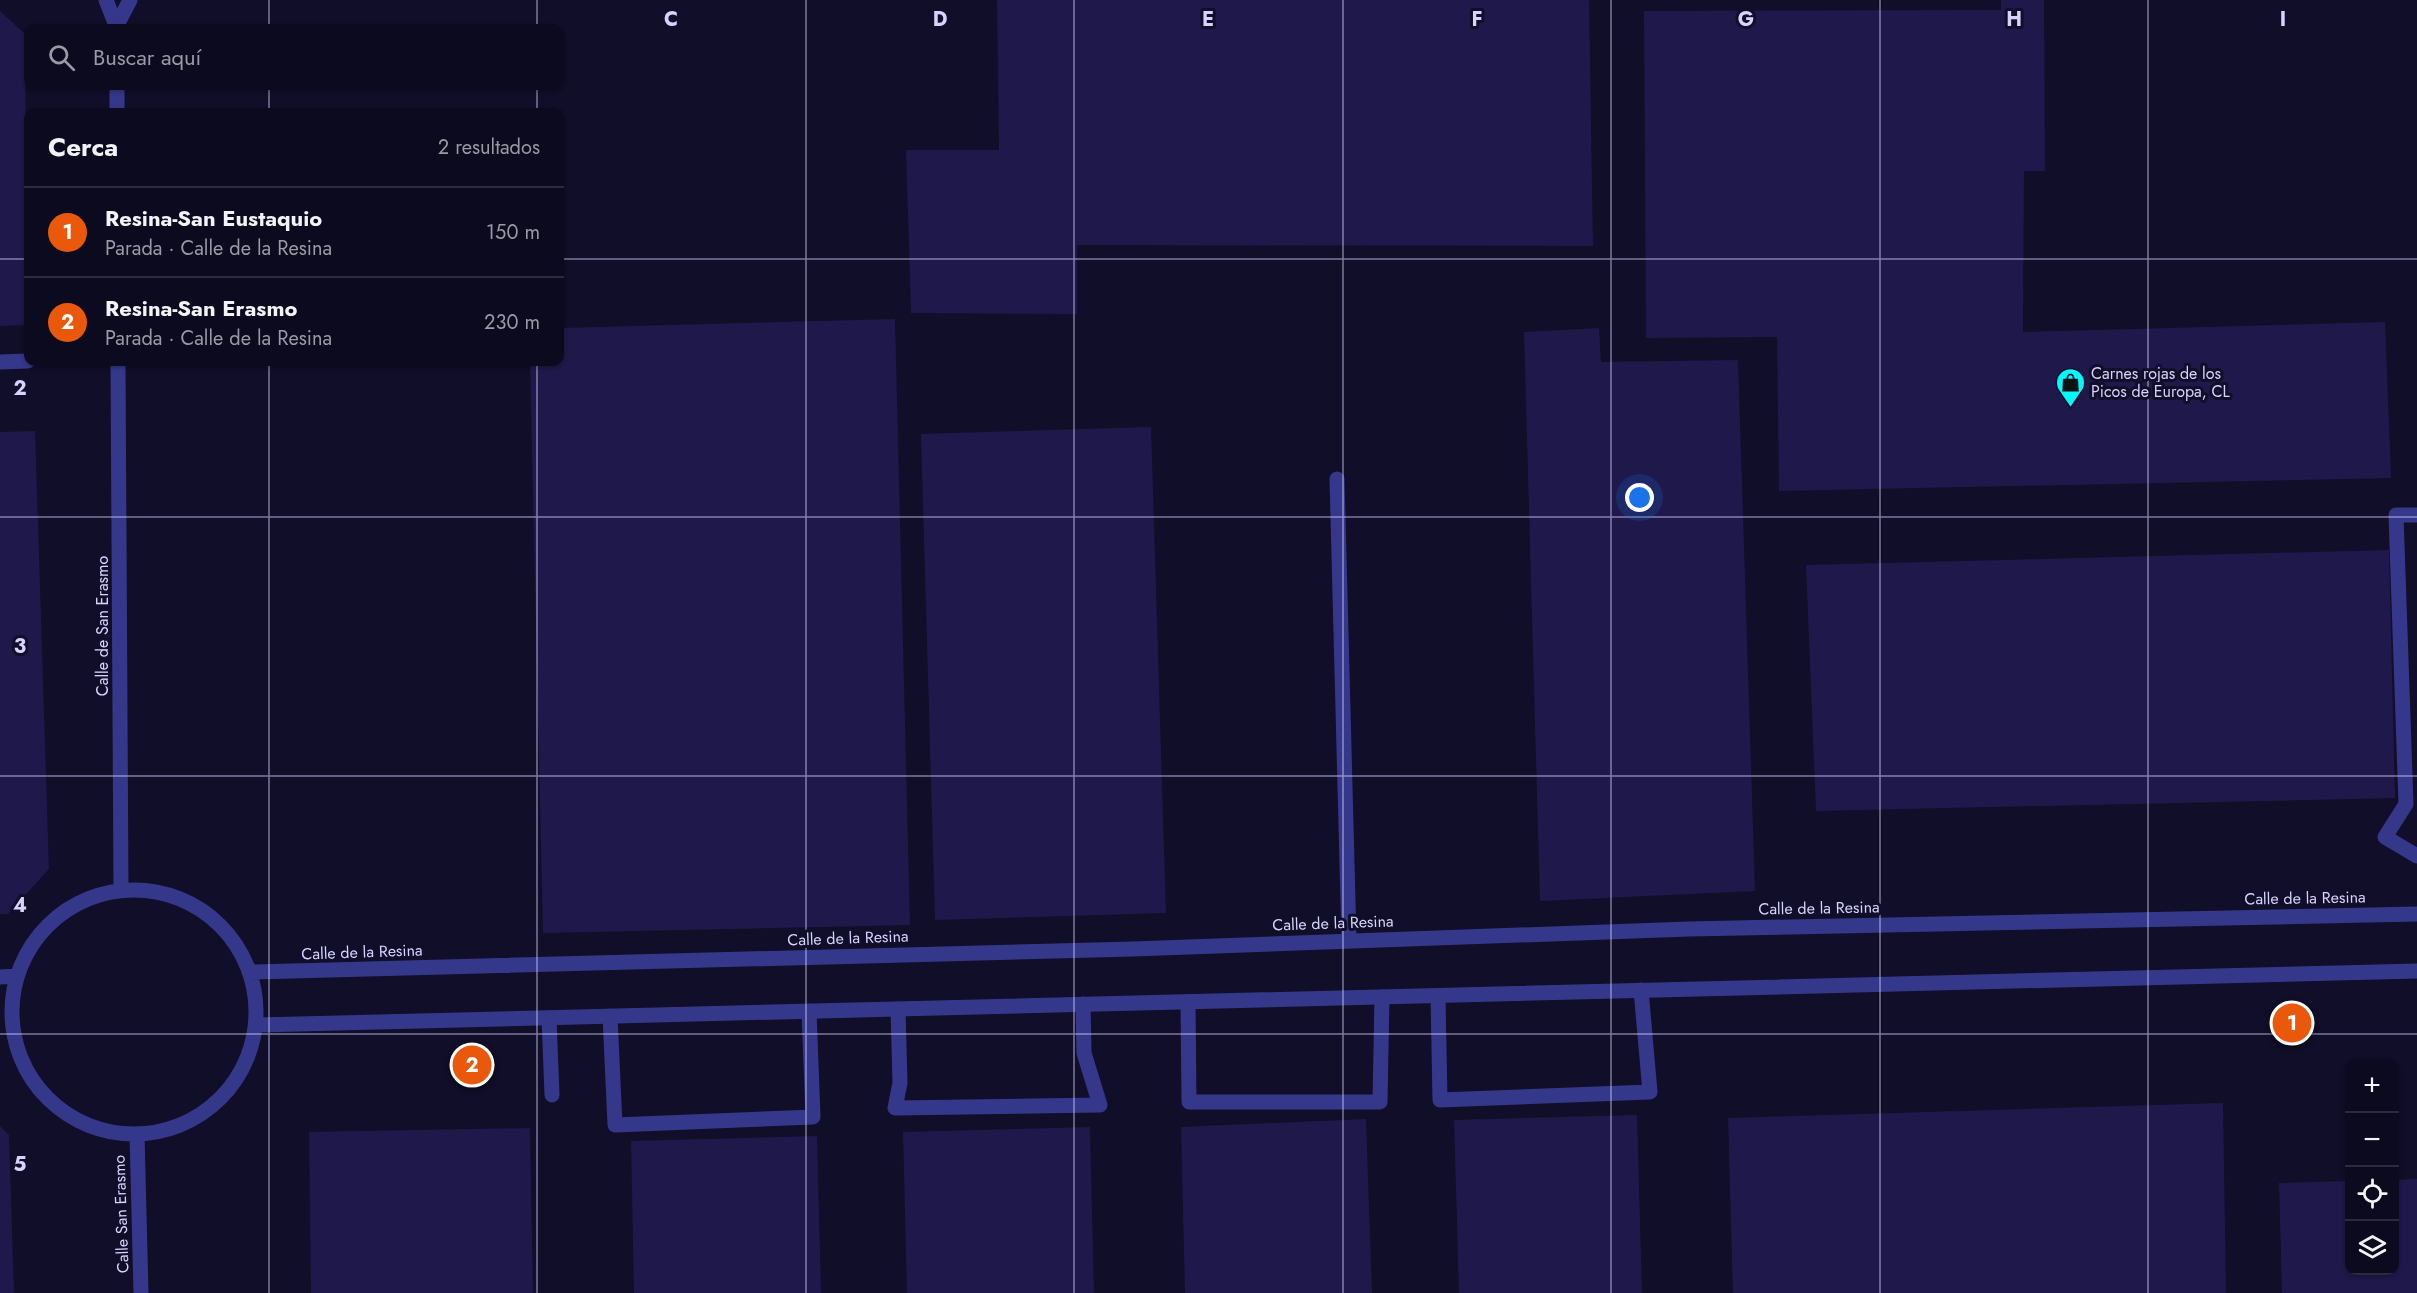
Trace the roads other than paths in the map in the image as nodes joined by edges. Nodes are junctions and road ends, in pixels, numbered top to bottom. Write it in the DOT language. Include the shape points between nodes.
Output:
graph roads {
  1 [pos="106,0"];
  2 [pos="130,0"];
  3 [pos="116,24"];
  4 [pos="118,24"];
  5 [pos="117,90"];
  6 [pos="117,108"];
  7 [pos="24,361"];
  8 [pos="0,362"];
  9 [pos="118,366"];
  10 [pos="1338,479"];
  11 [pos="2417,515"];
  12 [pos="2417,856"];
  13 [pos="121,890"];
  14 [pos="2417,914"];
  15 [pos="1348,940"];
  16 [pos="2417,971"];
  17 [pos="251,972"];
  18 [pos="17,976"];
  19 [pos="0,977"];
  20 [pos="1641,990"];
  21 [pos="1438,996"];
  22 [pos="1382,997"];
  23 [pos="1188,1002"];
  24 [pos="1083,1004"];
  25 [pos="898,1009"];
  26 [pos="809,1011"];
  27 [pos="610,1016"];
  28 [pos="549,1018"];
  29 [pos="257,1025"];
  30 [pos="7,1038"];
  31 [pos="552,1095"];
  32 [pos="137,1134"];
  33 [pos="141,1293"];
  1 -- 3 [label="street"];
  2 -- 4 [label="street"];
  5 -- 6 [label="street"];
  7 -- 8 [label="street"];
  9 -- 13 [label="street, Calle de San Erasmo"];
  10 -- 15 [label="street"];
  11 -- 12 [label="street" via="2396,515 2406,804 2385,837"];
  13 -- 17 [label="street" via="170,894 210,915 235,942"];
  13 -- 18 [label="street" via="78,903 38,935"];
  14 -- 15 [label="street, Calle de la Resina"];
  15 -- 17 [label="street, Calle de la Resina"];
  16 -- 20 [label="street"];
  17 -- 29 [label="street"];
  18 -- 19 [label="street"];
  18 -- 30 [label="street"];
  20 -- 21 [label="street"];
  20 -- 21 [label="street" via="1650,1092 1440,1100"];
  21 -- 22 [label="street"];
  22 -- 23 [label="street"];
  22 -- 23 [label="street" via="1380,1102 1189,1102"];
  23 -- 24 [label="street"];
  24 -- 25 [label="street"];
  24 -- 25 [label="street" via="1084,1053 1100,1105 895,1108 900,1083"];
  25 -- 26 [label="street"];
  26 -- 27 [label="street"];
  26 -- 27 [label="street" via="813,1117 615,1125"];
  27 -- 28 [label="street"];
  28 -- 29 [label="street"];
  28 -- 31 [label="street"];
  29 -- 32 [label="street" via="247,1063 219,1101 181,1125"];
  30 -- 32 [label="street" via="34,1082 62,1111 102,1130"];
  32 -- 33 [label="street, Calle San Erasmo"];
}
